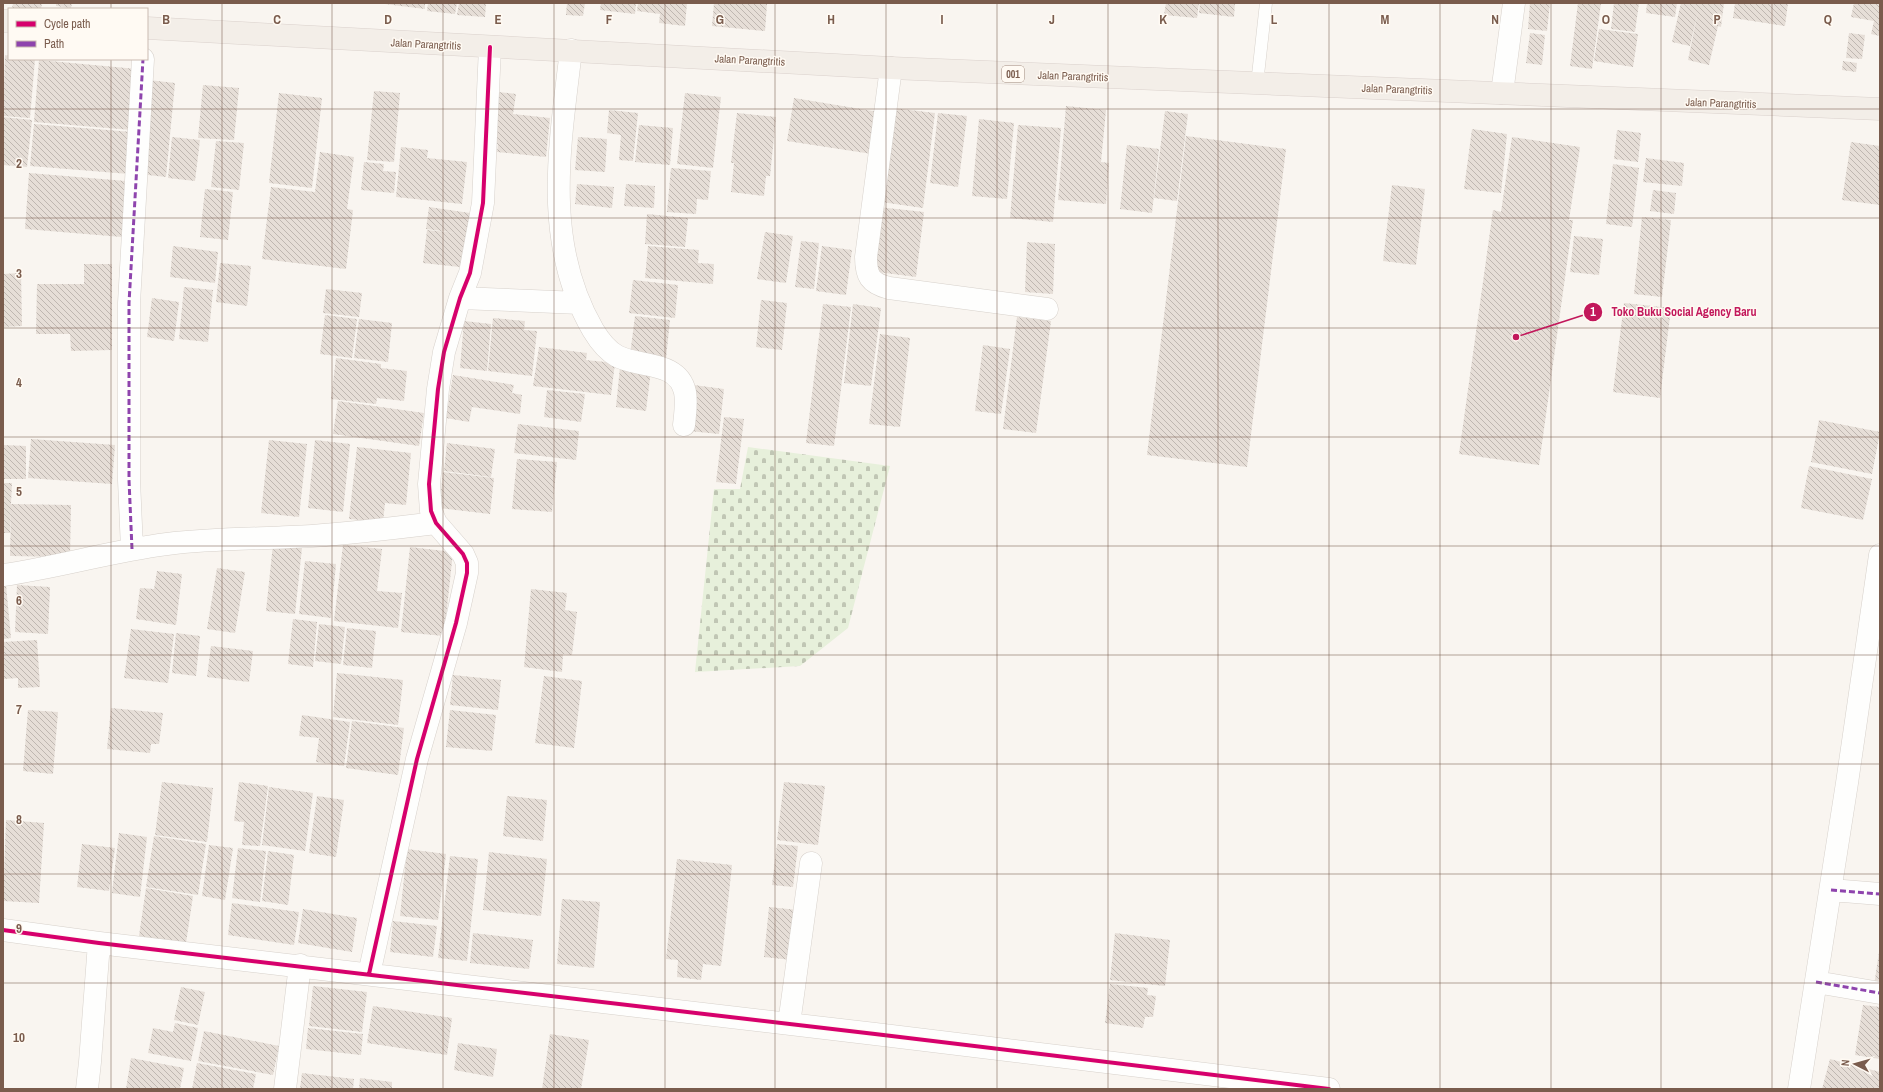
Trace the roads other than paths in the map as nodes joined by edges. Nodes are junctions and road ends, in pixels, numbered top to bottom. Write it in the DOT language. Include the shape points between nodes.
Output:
graph roads {
  1 [pos="1266,3"];
  2 [pos="1514,3"];
  3 [pos="148,28"];
  4 [pos="490,47"];
  5 [pos="571,50"];
  6 [pos="143,60"];
  7 [pos="891,68"];
  8 [pos="1256,84"];
  9 [pos="1502,93"];
  10 [pos="1880,109"];
  11 [pos="460,298"];
  12 [pos="580,303"];
  13 [pos="1047,308"];
  14 [pos="684,425"];
  15 [pos="436,523"];
  16 [pos="132,549"];
  17 [pos="1880,555"];
  18 [pos="3,575"];
  19 [pos="1875,624"];
  20 [pos="811,863"];
  21 [pos="1831,890"];
  22 [pos="1880,894"];
  23 [pos="3,930"];
  24 [pos="99,943"];
  25 [pos="300,965"];
  26 [pos="369,974"];
  27 [pos="1816,982"];
  28 [pos="1880,992"];
  29 [pos="789,1024"];
  30 [pos="86,1089"];
  31 [pos="285,1089"];
  32 [pos="1329,1089"];
  33 [pos="1799,1089"];
  1 -- 8 [label="lane"];
  2 -- 9 [label="street"];
  3 -- 4 [label="main road, Jalan Parangtritis / 001"];
  4 -- 5 [label="main road, Jalan Parangtritis / 001"];
  4 -- 11 [label="street" via="483,203 470,273"];
  5 -- 7 [label="main road, Jalan Parangtritis / 001"];
  5 -- 12 [label="street" via="561,136 558,204 566,262"];
  6 -- 16 [label="street" via="128,303"];
  7 -- 8 [label="main road, Jalan Parangtritis / 001"];
  7 -- 13 [label="street" via="866,257 866,269 870,279 889,288"];
  8 -- 9 [label="main road, Jalan Parangtritis / 001"];
  9 -- 10 [label="main road, Jalan Parangtritis / 001"];
  11 -- 12 [label="street"];
  11 -- 15 [label="street" via="444,352 432,442 430,500 431,512"];
  12 -- 14 [label="street" via="592,328 607,349 627,360 662,367 673,373 682,383 686,404"];
  15 -- 16 [label="street" via="359,532 205,540"];
  15 -- 26 [label="street" via="463,554 467,563 467,573 456,623 417,759"];
  16 -- 18 [label="street" via="50,568"];
  17 -- 19 [label="street"];
  19 -- 21 [label="street"];
  20 -- 29 [label="street"];
  21 -- 22 [label="street"];
  21 -- 27 [label="street"];
  23 -- 24 [label="street"];
  24 -- 25 [label="street"];
  24 -- 30 [label="street"];
  25 -- 26 [label="street"];
  25 -- 31 [label="street"];
  26 -- 29 [label="street"];
  27 -- 28 [label="street"];
  27 -- 33 [label="street"];
  29 -- 32 [label="street"];
}
